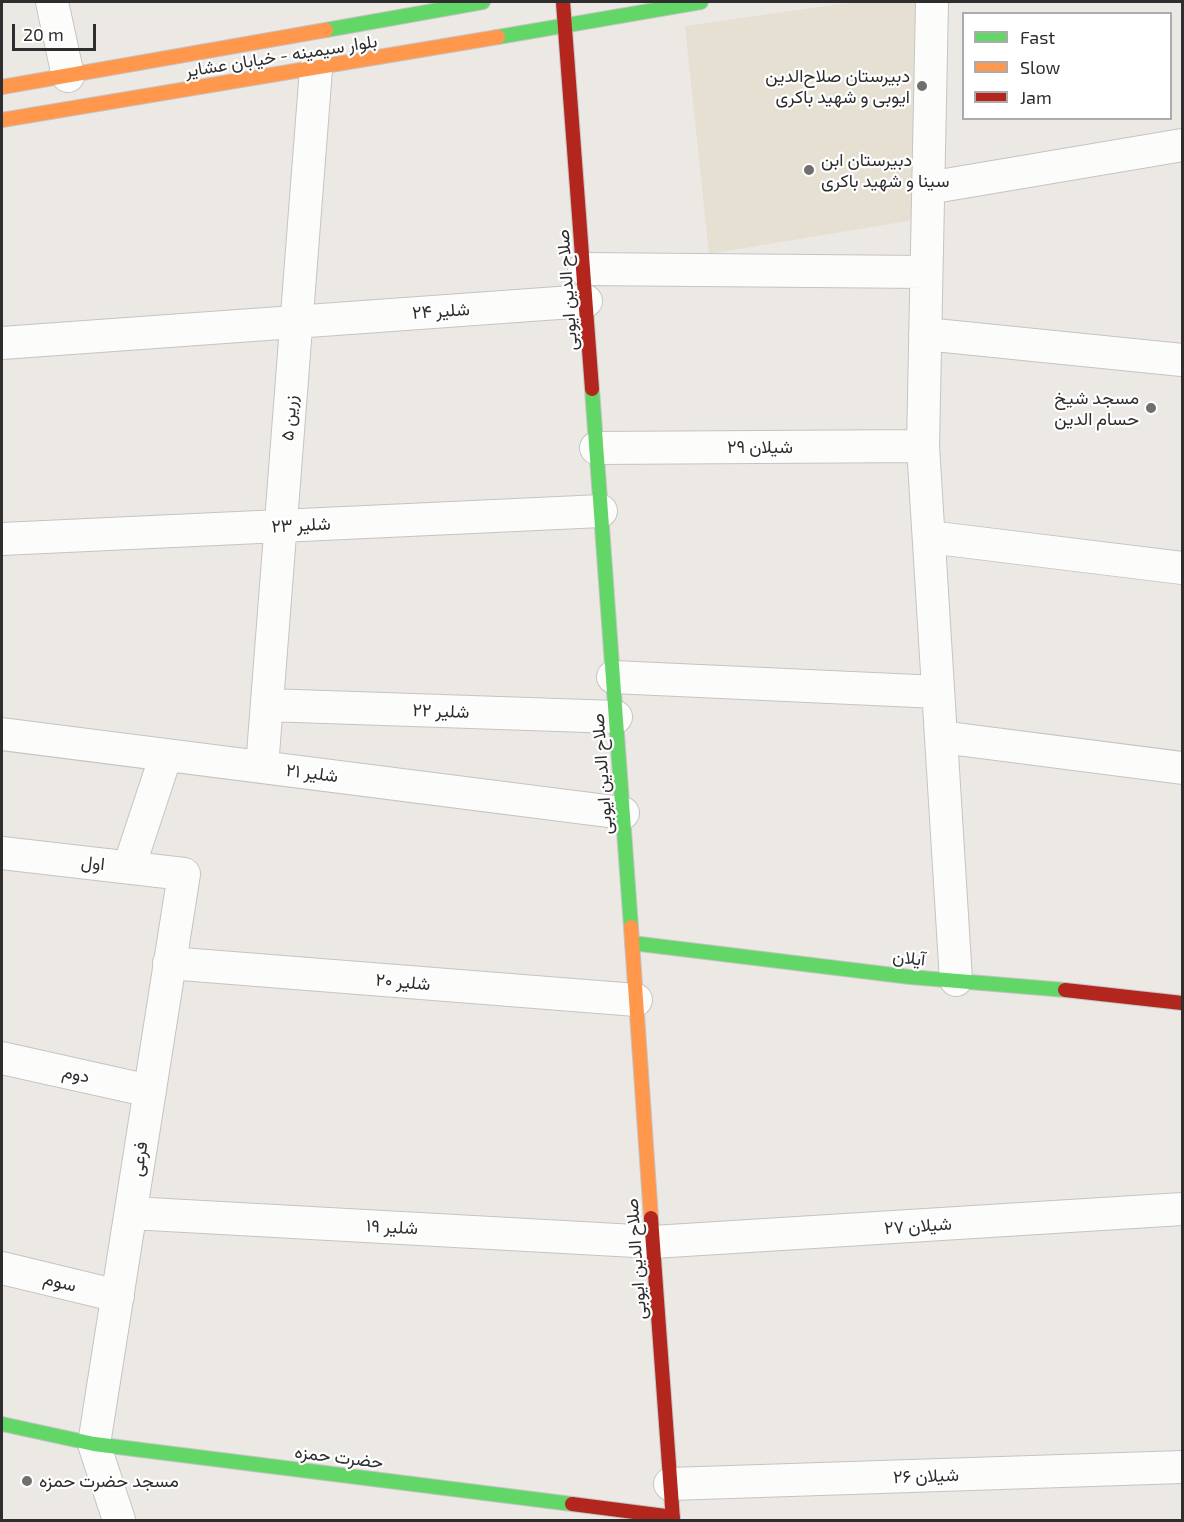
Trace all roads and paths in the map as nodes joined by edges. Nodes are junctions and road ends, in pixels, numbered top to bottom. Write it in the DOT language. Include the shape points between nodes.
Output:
graph roads {
  1 [pos="52,2"];
  2 [pos="483,2"];
  3 [pos="563,2"];
  4 [pos="700,2"];
  5 [pos="932,2"];
  6 [pos="566,26"];
  7 [pos="316,69"];
  8 [pos="68,76"];
  9 [pos="2,87"];
  10 [pos="2,120"];
  11 [pos="1182,145"];
  12 [pos="928,188"];
  13 [pos="584,269"];
  14 [pos="926,272"];
  15 [pos="586,301"];
  16 [pos="296,322"];
  17 [pos="925,334"];
  18 [pos="2,343"];
  19 [pos="1182,360"];
  20 [pos="923,446"];
  21 [pos="597,448"];
  22 [pos="601,511"];
  23 [pos="281,526"];
  24 [pos="929,537"];
  25 [pos="2,539"];
  26 [pos="1182,568"];
  27 [pos="613,677"];
  28 [pos="938,692"];
  29 [pos="267,705"];
  30 [pos="616,717"];
  31 [pos="2,734"];
  32 [pos="941,737"];
  33 [pos="166,755"];
  34 [pos="262,767"];
  35 [pos="1182,768"];
  36 [pos="623,813"];
  37 [pos="2,853"];
  38 [pos="129,867"];
  39 [pos="183,874"];
  40 [pos="632,943"];
  41 [pos="170,963"];
  42 [pos="956,980"];
  43 [pos="636,1000"];
  44 [pos="1182,1003"];
  45 [pos="2,1058"];
  46 [pos="150,1091"];
  47 [pos="1182,1209"];
  48 [pos="131,1213"];
  49 [pos="653,1242"];
  50 [pos="2,1268"];
  51 [pos="118,1296"];
  52 [pos="2,1424"];
  53 [pos="94,1444"];
  54 [pos="1182,1467"];
  55 [pos="670,1484"];
  56 [pos="673,1519"];
  57 [pos="119,1521"];
  1 -- 8 [label="street"];
  2 -- 8 [label="street, بلوار سیمینه - خیابان عشایر"];
  3 -- 6 [label="street, صلاح الدین ایوبی"];
  4 -- 6 [label="street, بلوار سیمینه - خیابان عشایر"];
  5 -- 12 [label="street"];
  6 -- 7 [label="street, بلوار سیمینه - خیابان عشایر"];
  6 -- 13 [label="street, صلاح الدین ایوبی"];
  7 -- 10 [label="street, بلوار سیمینه - خیابان عشایر"];
  7 -- 16 [label="street, زرین ۵"];
  8 -- 9 [label="street, بلوار سیمینه - خیابان عشایر"];
  11 -- 12 [label="street"];
  12 -- 14 [label="street"];
  13 -- 14 [label="street"];
  13 -- 15 [label="street, صلاح الدین ایوبی"];
  14 -- 17 [label="street"];
  15 -- 16 [label="street, شلیر ۲۴"];
  15 -- 21 [label="street, صلاح الدین ایوبی"];
  16 -- 18 [label="street, شلیر ۲۴"];
  16 -- 23 [label="street, زرین ۵"];
  17 -- 19 [label="street"];
  17 -- 20 [label="street"];
  20 -- 21 [label="street, شیلان ۲۹"];
  20 -- 24 [label="street"];
  21 -- 22 [label="street, صلاح الدین ایوبی"];
  22 -- 23 [label="street, شلیر ۲۳"];
  22 -- 27 [label="street, صلاح الدین ایوبی"];
  23 -- 25 [label="street, شلیر ۲۳"];
  23 -- 29 [label="street, زرین ۵"];
  24 -- 26 [label="street"];
  24 -- 28 [label="street"];
  27 -- 28 [label="street"];
  27 -- 30 [label="street, صلاح الدین ایوبی"];
  28 -- 32 [label="street"];
  29 -- 30 [label="street, شلیر ۲۲"];
  29 -- 34 [label="street, زرین ۵"];
  30 -- 36 [label="street, صلاح الدین ایوبی"];
  31 -- 33 [label="street, شلیر ۲۱"];
  32 -- 35 [label="street"];
  32 -- 42 [label="street"];
  33 -- 34 [label="street, شلیر ۲۱"];
  33 -- 38 [label="street"];
  34 -- 36 [label="street, شلیر ۲۱"];
  36 -- 40 [label="street, صلاح الدین ایوبی"];
  37 -- 38 [label="street, اول"];
  38 -- 39 [label="street, اول"];
  39 -- 41 [label="street, فرعی"];
  40 -- 42 [label="street, آیلان"];
  40 -- 43 [label="street, صلاح الدین ایوبی"];
  41 -- 43 [label="street, شلیر ۲۰"];
  41 -- 46 [label="street, فرعی"];
  42 -- 44 [label="street, آیلان"];
  43 -- 49 [label="street, صلاح الدین ایوبی"];
  45 -- 46 [label="street, دوم"];
  46 -- 48 [label="street, فرعی"];
  47 -- 49 [label="street, شیلان ۲۷"];
  48 -- 49 [label="street, شلیر ۱۹"];
  48 -- 51 [label="street, فرعی"];
  49 -- 55 [label="street, صلاح الدین ایوبی"];
  50 -- 51 [label="street, سوم"];
  51 -- 53 [label="street, فرعی"];
  52 -- 53 [label="street, حضرت حمزه"];
  53 -- 56 [label="street, حضرت حمزه"];
  53 -- 57 [label="street"];
  54 -- 55 [label="street, شیلان ۲۶"];
  55 -- 56 [label="street, صلاح الدین ایوبی"];
}
